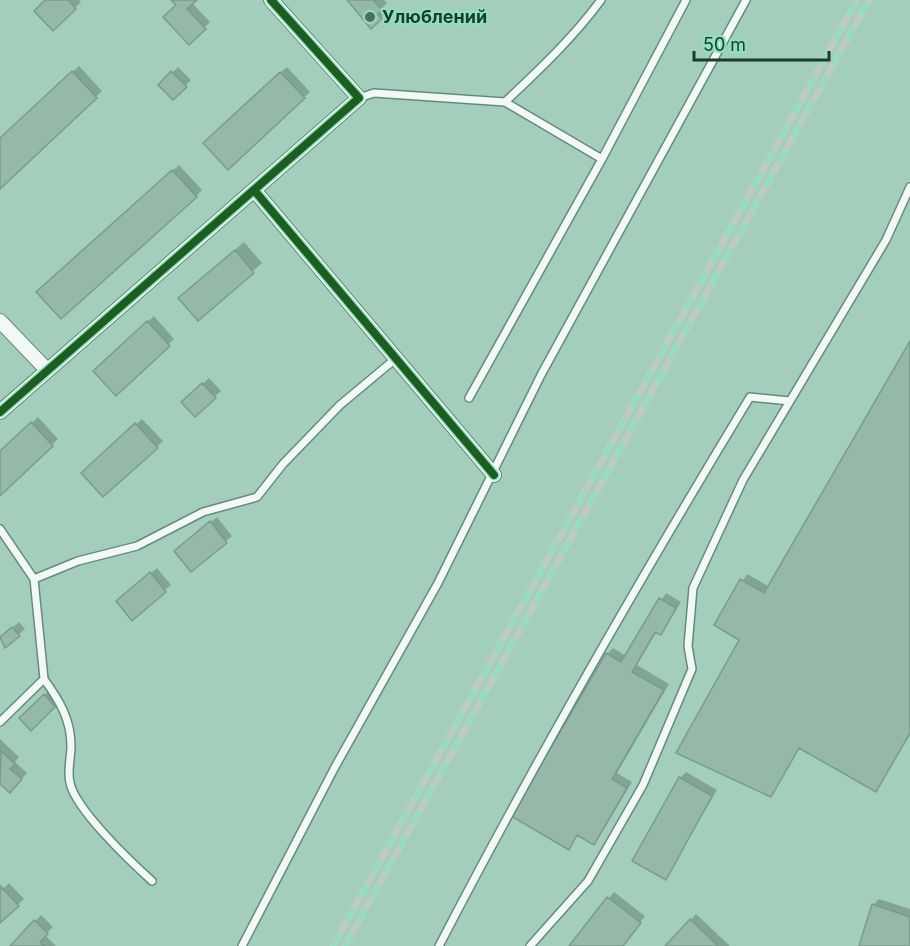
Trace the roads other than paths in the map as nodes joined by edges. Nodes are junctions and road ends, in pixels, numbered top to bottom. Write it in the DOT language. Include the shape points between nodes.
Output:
graph roads {
  1 [pos="272,0"];
  2 [pos="601,0"];
  3 [pos="686,0"];
  4 [pos="746,0"];
  5 [pos="359,98"];
  6 [pos="505,102"];
  7 [pos="602,159"];
  8 [pos="910,187"];
  9 [pos="254,190"];
  10 [pos="0,321"];
  11 [pos="394,360"];
  12 [pos="47,370"];
  13 [pos="469,398"];
  14 [pos="790,401"];
  15 [pos="0,412"];
  16 [pos="494,475"];
  17 [pos="0,529"];
  18 [pos="34,579"];
  19 [pos="44,679"];
  20 [pos="0,722"];
  21 [pos="152,881"];
  22 [pos="242,946"];
  23 [pos="439,946"];
  24 [pos="530,946"];
  1 -- 5 [label="street"];
  2 -- 6 [label="lane" via="586,21"];
  3 -- 7 [label="lane"];
  4 -- 16 [label="lane" via="541,375"];
  5 -- 6 [label="lane" via="374,93"];
  5 -- 9 [label="street"];
  6 -- 7 [label="lane"];
  7 -- 13 [label="lane"];
  8 -- 14 [label="lane" via="886,240"];
  9 -- 11 [label="street"];
  9 -- 12 [label="street"];
  10 -- 12 [label="street"];
  11 -- 16 [label="street"];
  11 -- 18 [label="lane" via="340,405 257,496 203,512 137,546 78,561"];
  12 -- 15 [label="street"];
  14 -- 23 [label="lane" via="750,397 641,577 503,822"];
  14 -- 24 [label="lane" via="743,480 693,588 688,646 692,669 643,784 588,881"];
  16 -- 22 [label="lane"];
  17 -- 18 [label="lane"];
  18 -- 19 [label="lane"];
  19 -- 20 [label="lane"];
  19 -- 21 [label="lane" via="64,707 71,743 70,783 116,848"];
}
